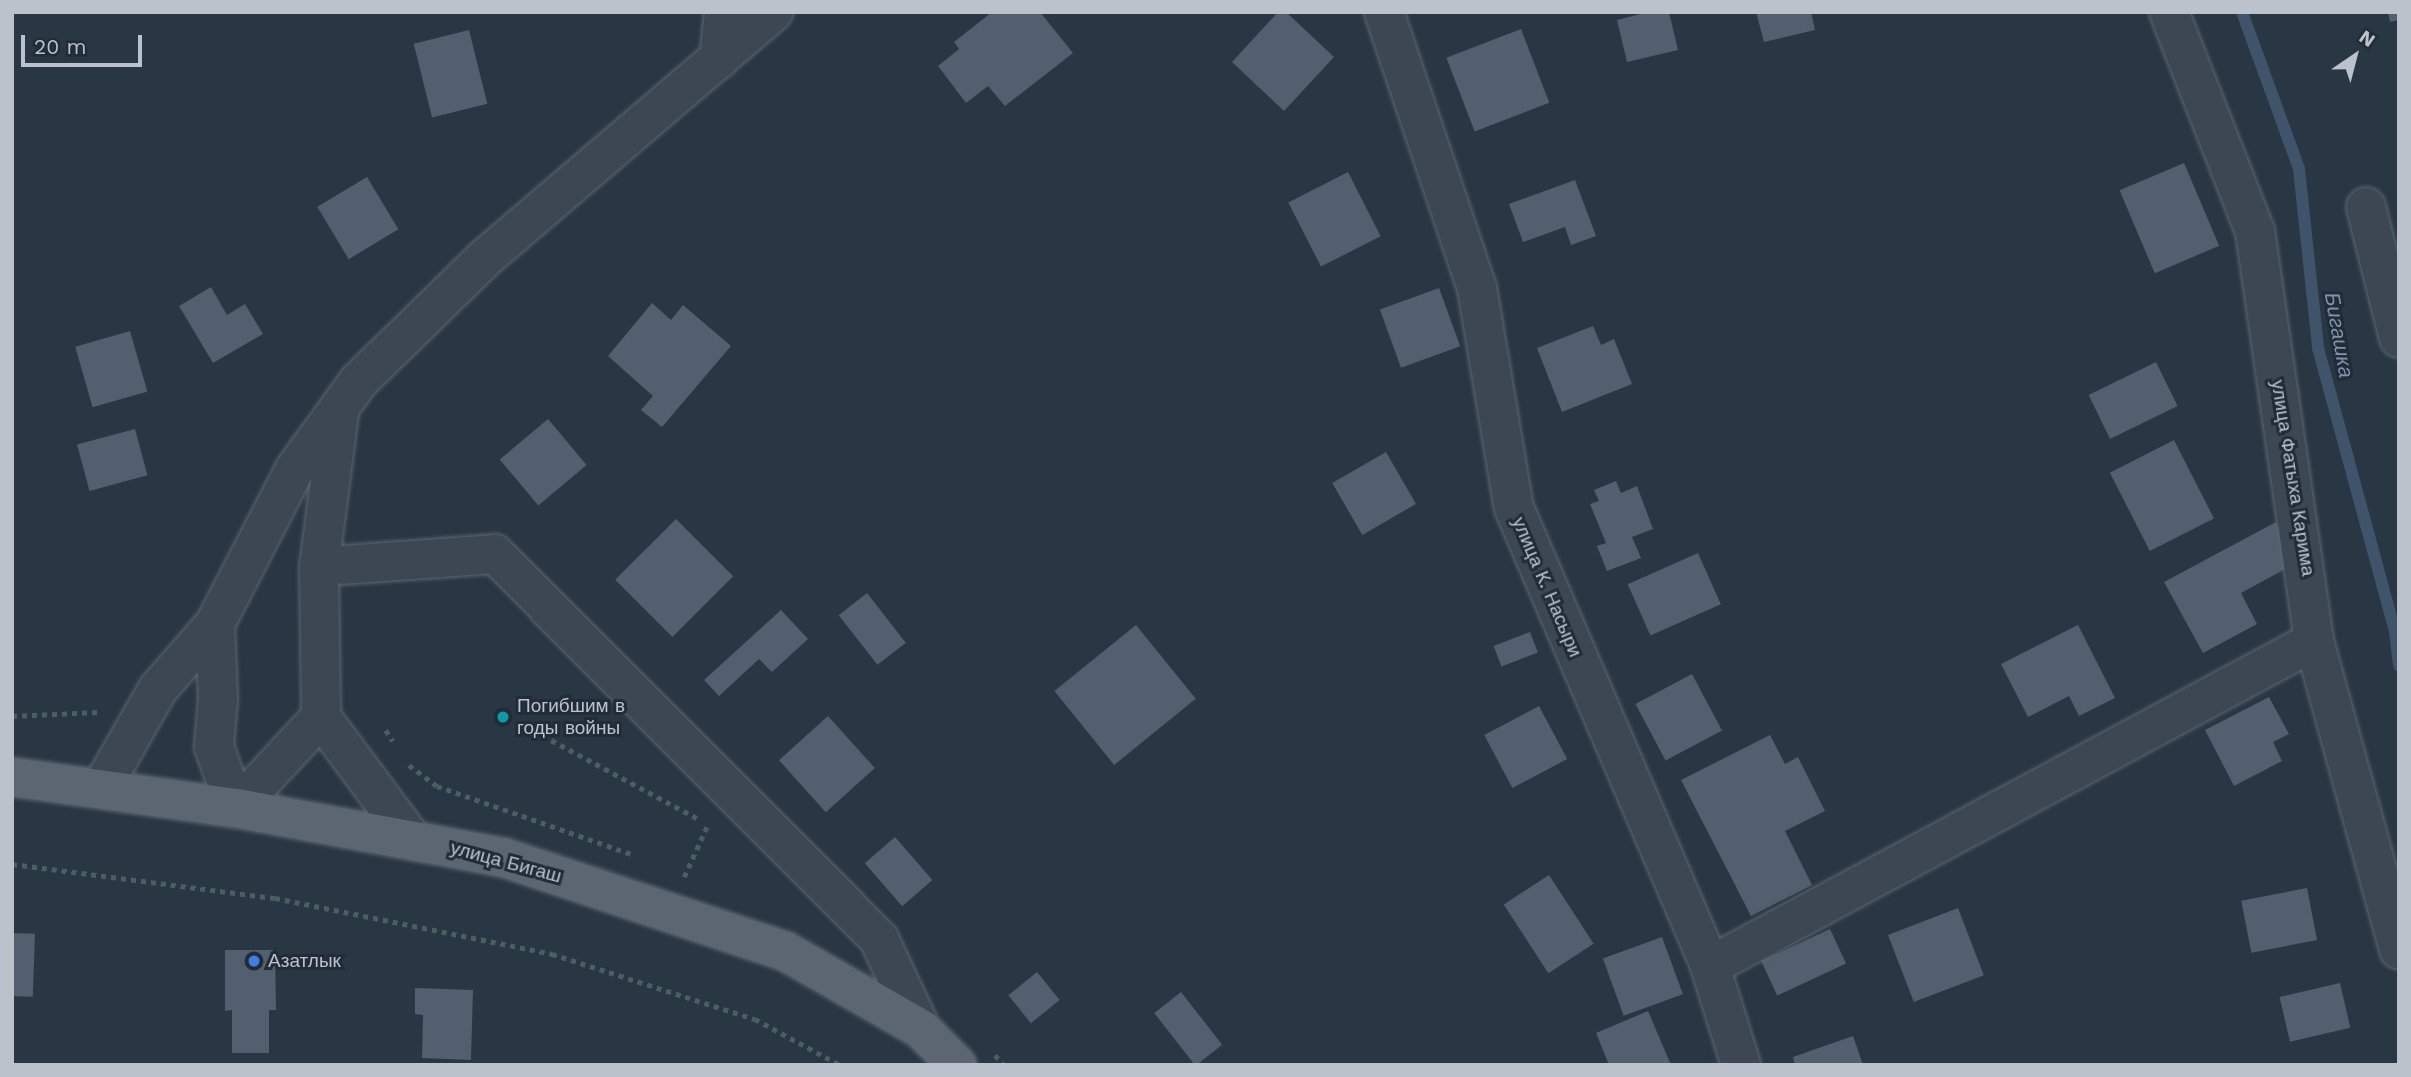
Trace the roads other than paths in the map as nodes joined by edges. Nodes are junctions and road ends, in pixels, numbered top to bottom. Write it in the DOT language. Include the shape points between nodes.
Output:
graph roads {
  1 [pos="724,12"];
  2 [pos="773,12"];
  3 [pos="1384,12"];
  4 [pos="2169,12"];
  5 [pos="719,59"];
  6 [pos="2366,207"];
  7 [pos="2399,338"];
  8 [pos="340,411"];
  9 [pos="342,565"];
  10 [pos="215,624"];
  11 [pos="2314,641"];
  12 [pos="321,717"];
  13 [pos="12,777"];
  14 [pos="102,787"];
  15 [pos="236,808"];
  16 [pos="410,837"];
  17 [pos="2399,950"];
  18 [pos="1710,966"];
  19 [pos="920,1029"];
  20 [pos="957,1065"];
  21 [pos="1741,1065"];
  1 -- 5 [label="street"];
  2 -- 5 [label="street"];
  3 -- 18 [label="street, улица К. Насыри" via="1477,288 1514,508"];
  4 -- 11 [label="street, улица Фатыха Карима" via="2255,231"];
  5 -- 8 [label="street" via="485,258 359,381"];
  6 -- 7 [label="street"];
  8 -- 10 [label="street" via="295,469"];
  8 -- 12 [label="street" via="319,567"];
  9 -- 19 [label="street" via="495,554 879,939"];
  10 -- 14 [label="street" via="158,689"];
  10 -- 15 [label="street" via="218,698 214,747"];
  11 -- 17 [label="street, улица Фатыха Карима"];
  11 -- 18 [label="street"];
  12 -- 15 [label="street"];
  12 -- 16 [label="street"];
  13 -- 14 [label="main road, улица Бигаш"];
  14 -- 15 [label="main road, улица Бигаш"];
  15 -- 16 [label="main road, улица Бигаш"];
  16 -- 19 [label="main road, улица Бигаш" via="505,858 785,951"];
  18 -- 21 [label="street, улица К. Насыри"];
  19 -- 20 [label="main road, улица Бигаш"];
}
